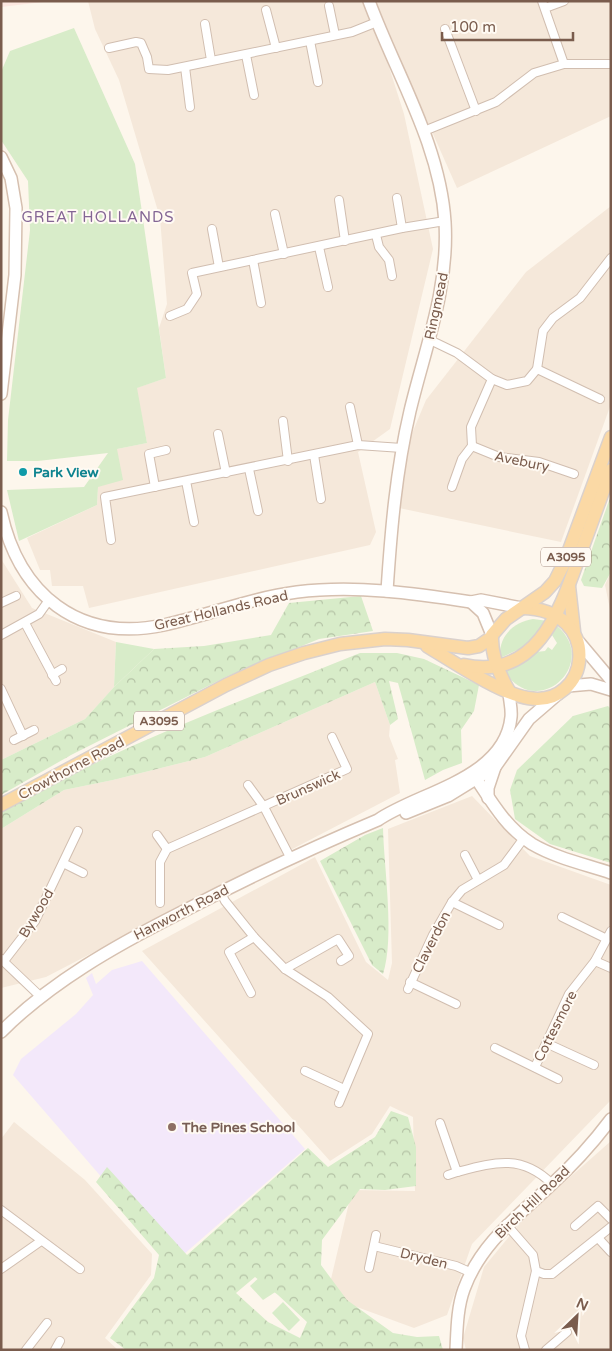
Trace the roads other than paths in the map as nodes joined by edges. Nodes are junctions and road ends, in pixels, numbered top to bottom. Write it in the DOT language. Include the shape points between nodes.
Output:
graph roads {
  1 [pos="370,1"];
  2 [pos="564,1"];
  3 [pos="543,5"];
  4 [pos="329,6"];
  5 [pos="266,10"];
  6 [pos="377,22"];
  7 [pos="205,24"];
  8 [pos="445,29"];
  9 [pos="336,35"];
  10 [pos="310,41"];
  11 [pos="109,48"];
  12 [pos="276,48"];
  13 [pos="246,54"];
  14 [pos="211,60"];
  15 [pos="564,64"];
  16 [pos="609,64"];
  17 [pos="185,66"];
  18 [pos="318,82"];
  19 [pos="254,95"];
  20 [pos="190,107"];
  21 [pos="476,111"];
  22 [pos="424,131"];
  23 [pos="1,157"];
  24 [pos="397,198"];
  25 [pos="339,200"];
  26 [pos="276,214"];
  27 [pos="445,222"];
  28 [pos="402,228"];
  29 [pos="212,229"];
  30 [pos="376,235"];
  31 [pos="345,241"];
  32 [pos="319,246"];
  33 [pos="284,254"];
  34 [pos="611,258"];
  35 [pos="253,260"];
  36 [pos="219,267"];
  37 [pos="392,276"];
  38 [pos="328,287"];
  39 [pos="260,303"];
  40 [pos="170,316"];
  41 [pos="430,340"];
  42 [pos="537,369"];
  43 [pos="492,379"];
  44 [pos="1,394"];
  45 [pos="600,399"];
  46 [pos="350,407"];
  47 [pos="283,421"];
  48 [pos="218,434"];
  49 [pos="611,438"];
  50 [pos="358,445"];
  51 [pos="472,446"];
  52 [pos="402,448"];
  53 [pos="166,450"];
  54 [pos="314,455"];
  55 [pos="288,460"];
  56 [pos="250,469"];
  57 [pos="611,470"];
  58 [pos="226,473"];
  59 [pos="574,474"];
  60 [pos="186,481"];
  61 [pos="155,486"];
  62 [pos="452,487"];
  63 [pos="321,499"];
  64 [pos="258,511"];
  65 [pos="1,512"];
  66 [pos="194,522"];
  67 [pos="111,540"];
  68 [pos="569,586"];
  69 [pos="387,591"];
  70 [pos="16,596"];
  71 [pos="49,600"];
  72 [pos="1,602"];
  73 [pos="471,602"];
  74 [pos="522,608"];
  75 [pos="556,616"];
  76 [pos="25,623"];
  77 [pos="3,631"];
  78 [pos="492,636"];
  79 [pos="576,637"];
  80 [pos="420,642"];
  81 [pos="452,661"];
  82 [pos="497,665"];
  83 [pos="62,670"];
  84 [pos="611,680"];
  85 [pos="1,688"];
  86 [pos="563,690"];
  87 [pos="611,690"];
  88 [pos="509,691"];
  89 [pos="34,730"];
  90 [pos="23,736"];
  91 [pos="332,737"];
  92 [pos="14,740"];
  93 [pos="495,767"];
  94 [pos="475,776"];
  95 [pos="248,785"];
  96 [pos="488,798"];
  97 [pos="1,805"];
  98 [pos="264,807"];
  99 [pos="78,831"];
  100 [pos="157,835"];
  101 [pos="524,838"];
  102 [pos="167,849"];
  103 [pos="465,855"];
  104 [pos="290,857"];
  105 [pos="63,863"];
  106 [pos="83,873"];
  107 [pos="611,873"];
  108 [pos="478,880"];
  109 [pos="220,891"];
  110 [pos="452,902"];
  111 [pos="160,903"];
  112 [pos="562,917"];
  113 [pos="499,925"];
  114 [pos="611,930"];
  115 [pos="254,937"];
  116 [pos="607,940"];
  117 [pos="3,960"];
  118 [pos="341,961"];
  119 [pos="595,961"];
  120 [pos="611,968"];
  121 [pos="285,969"];
  122 [pos="251,993"];
  123 [pos="40,997"];
  124 [pos="456,1004"];
  125 [pos="1,1032"];
  126 [pos="546,1043"];
  127 [pos="496,1048"];
  128 [pos="594,1065"];
  129 [pos="534,1067"];
  130 [pos="305,1071"];
  131 [pos="558,1079"];
  132 [pos="344,1089"];
  133 [pos="339,1103"];
  134 [pos="610,1122"];
  135 [pos="440,1123"];
  136 [pos="457,1172"];
  137 [pos="448,1175"];
  138 [pos="552,1184"];
  139 [pos="1,1210"];
  140 [pos="611,1219"];
  141 [pos="506,1224"];
  142 [pos="575,1226"];
  143 [pos="611,1228"];
  144 [pos="376,1235"];
  145 [pos="599,1238"];
  146 [pos="41,1241"];
  147 [pos="374,1246"];
  148 [pos="611,1252"];
  149 [pos="80,1268"];
  150 [pos="369,1268"];
  151 [pos="1,1269"];
  152 [pos="536,1270"];
  153 [pos="472,1273"];
  154 [pos="48,1323"];
  155 [pos="567,1332"];
  156 [pos="60,1341"];
  157 [pos="26,1350"];
  158 [pos="55,1350"];
  159 [pos="456,1350"];
  160 [pos="525,1350"];
  161 [pos="546,1350"];
  1 -- 6 [label="street, Ringmead"];
  2 -- 3 [label="street"];
  3 -- 15 [label="street"];
  4 -- 9 [label="street"];
  5 -- 12 [label="street"];
  6 -- 9 [label="street"];
  6 -- 22 [label="street, Ringmead"];
  7 -- 14 [label="street"];
  8 -- 21 [label="street"];
  9 -- 10 [label="street"];
  10 -- 12 [label="street"];
  10 -- 18 [label="street"];
  11 -- 17 [label="street" via="136,42 141,44 149,69 168,70"];
  12 -- 13 [label="street"];
  13 -- 14 [label="street"];
  13 -- 19 [label="street"];
  14 -- 17 [label="street"];
  15 -- 16 [label="street"];
  15 -- 21 [label="street" via="534,73 496,102"];
  17 -- 20 [label="street"];
  21 -- 22 [label="street"];
  22 -- 27 [label="street, Ringmead"];
  23 -- 44 [label="street" via="11,178 16,208 15,275"];
  24 -- 28 [label="street"];
  25 -- 31 [label="street"];
  26 -- 33 [label="street"];
  27 -- 28 [label="street"];
  27 -- 41 [label="street, Ringmead" via="441,298"];
  28 -- 30 [label="street"];
  29 -- 36 [label="street"];
  30 -- 31 [label="street"];
  30 -- 37 [label="street" via="379,247 389,260"];
  31 -- 32 [label="street"];
  32 -- 33 [label="street"];
  32 -- 38 [label="street"];
  33 -- 35 [label="street"];
  34 -- 42 [label="street" via="580,298 552,318 543,331"];
  35 -- 36 [label="street"];
  35 -- 39 [label="street"];
  36 -- 40 [label="street" via="192,273 197,294 187,309"];
  41 -- 43 [label="street" via="457,353"];
  41 -- 52 [label="street, Ringmead"];
  42 -- 43 [label="street" via="527,381 518,384 507,385"];
  42 -- 45 [label="street"];
  43 -- 51 [label="street" via="471,427"];
  46 -- 50 [label="street"];
  47 -- 55 [label="street"];
  48 -- 58 [label="street"];
  49 -- 74 [label="main road, A3095" via="558,576 549,588"];
  50 -- 52 [label="street"];
  50 -- 54 [label="street"];
  51 -- 59 [label="street, Avebury" via="499,457 538,462"];
  51 -- 62 [label="street" via="462,459"];
  52 -- 69 [label="street, Ringmead" via="394,497"];
  53 -- 61 [label="street" via="149,454"];
  54 -- 55 [label="street"];
  54 -- 63 [label="street"];
  55 -- 56 [label="street"];
  56 -- 58 [label="street"];
  56 -- 64 [label="street"];
  57 -- 68 [label="main road, A3095"];
  58 -- 60 [label="street"];
  60 -- 61 [label="street"];
  60 -- 66 [label="street"];
  61 -- 67 [label="street" via="105,497"];
  65 -- 71 [label="street, Great Hollands Road" via="6,535 17,560 31,582"];
  68 -- 75 [label="main road, A3095"];
  68 -- 79 [label="main road, A3095"];
  69 -- 71 [label="street, Great Hollands Road" via="331,589 296,592 140,628 100,625 72,615"];
  69 -- 73 [label="street, Great Hollands Road"];
  70 -- 72 [label="street"];
  71 -- 76 [label="street" via="39,614"];
  73 -- 74 [label="street, Great Hollands Road" via="481,600"];
  73 -- 78 [label="street" via="484,613"];
  74 -- 75 [label="main road"];
  74 -- 78 [label="main road" via="502,622"];
  75 -- 79 [label="main road"];
  75 -- 82 [label="main road, A3095" via="532,648"];
  76 -- 77 [label="street"];
  76 -- 83 [label="street" via="54,678"];
  78 -- 80 [label="main road, Crowthorne Road / A3095" via="479,646 468,648"];
  78 -- 82 [label="main road"];
  79 -- 84 [label="street"];
  79 -- 86 [label="main road" via="579,665"];
  80 -- 81 [label="main road, Crowthorne Road / A3095"];
  80 -- 97 [label="main road, Crowthorne Road / A3095" via="385,638 340,644 269,665"];
  81 -- 82 [label="main road, Crowthorne Road / A3095" via="473,666"];
  81 -- 88 [label="main road, Crowthorne Road / A3095"];
  82 -- 88 [label="main road"];
  85 -- 90 [label="street"];
  86 -- 87 [label="street" via="591,684"];
  86 -- 88 [label="main road, Crowthorne Road" via="532,699"];
  86 -- 93 [label="street, Hanworth Road" via="530,719"];
  88 -- 94 [label="street, Hanworth Road" via="511,717 504,738"];
  89 -- 90 [label="street"];
  90 -- 92 [label="street"];
  91 -- 98 [label="street, Brunswick" via="347,769"];
  93 -- 94 [label="street, Hanworth Road"];
  93 -- 96 [label="street"];
  94 -- 96 [label="street"];
  94 -- 104 [label="street, Hanworth Road"];
  95 -- 98 [label="street, Brunswick"];
  96 -- 101 [label="street"];
  98 -- 102 [label="street, Brunswick"];
  98 -- 104 [label="street, Brunswick"];
  99 -- 105 [label="street, Bywood"];
  100 -- 102 [label="street"];
  101 -- 107 [label="street" via="552,853"];
  101 -- 108 [label="street, Claverdon" via="504,865"];
  102 -- 111 [label="street" via="160,862"];
  103 -- 108 [label="street"];
  104 -- 109 [label="street, Hanworth Road"];
  105 -- 106 [label="street"];
  105 -- 117 [label="street, Bywood" via="34,921"];
  108 -- 110 [label="street, Claverdon" via="462,890"];
  109 -- 115 [label="street"];
  109 -- 123 [label="street, Hanworth Road" via="124,941"];
  110 -- 113 [label="street, Claverdon"];
  110 -- 124 [label="street, Claverdon" via="409,986"];
  112 -- 116 [label="street"];
  114 -- 116 [label="street, Cottesmore"];
  115 -- 121 [label="street"];
  115 -- 122 [label="street" via="228,952"];
  116 -- 119 [label="street, Cottesmore"];
  117 -- 123 [label="street, Bywood"];
  118 -- 121 [label="street" via="349,956 338,939"];
  119 -- 120 [label="street"];
  119 -- 126 [label="street, Cottesmore" via="569,994"];
  121 -- 132 [label="street" via="328,997 371,1037"];
  123 -- 125 [label="street, Hanworth Road"];
  126 -- 128 [label="street"];
  126 -- 129 [label="street, Cottesmore"];
  127 -- 129 [label="street"];
  129 -- 131 [label="street"];
  130 -- 132 [label="street"];
  132 -- 133 [label="street"];
  134 -- 138 [label="street, Birch Hill Road"];
  135 -- 136 [label="street"];
  136 -- 137 [label="street"];
  136 -- 138 [label="street" via="496,1162 526,1165 539,1171"];
  138 -- 141 [label="street, Birch Hill Road"];
  139 -- 146 [label="street"];
  140 -- 142 [label="street" via="598,1206"];
  141 -- 152 [label="street" via="533,1255"];
  141 -- 153 [label="street, Birch Hill Road" via="483,1251"];
  143 -- 145 [label="street"];
  144 -- 147 [label="street"];
  145 -- 148 [label="street"];
  145 -- 152 [label="street" via="552,1274"];
  146 -- 149 [label="street"];
  146 -- 151 [label="street"];
  147 -- 150 [label="street"];
  147 -- 153 [label="street, Dryden"];
  152 -- 160 [label="street" via="521,1336"];
  153 -- 159 [label="street, Birch Hill Road" via="464,1289 458,1315"];
  154 -- 157 [label="street"];
  155 -- 161 [label="street"];
  156 -- 158 [label="street"];
}
